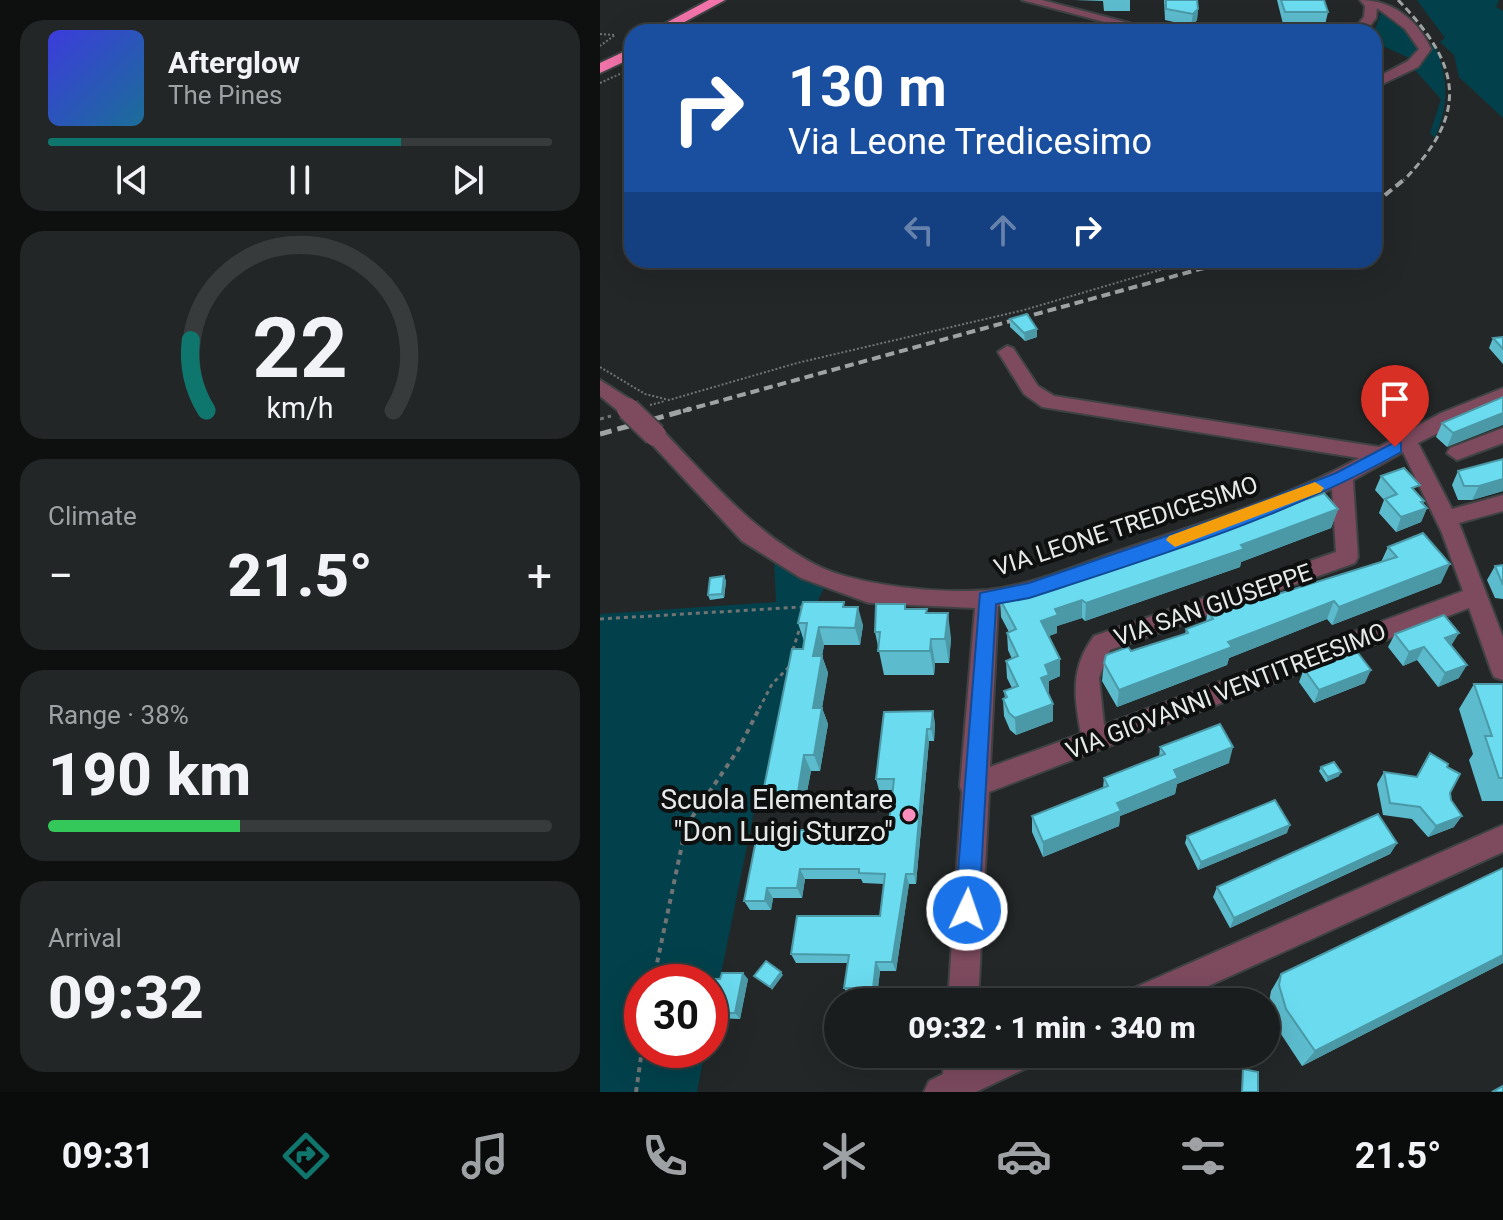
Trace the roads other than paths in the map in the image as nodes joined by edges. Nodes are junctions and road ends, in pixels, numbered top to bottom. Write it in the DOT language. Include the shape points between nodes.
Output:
graph roads {
  1 [pos="719,0"];
  2 [pos="734,0"];
  3 [pos="1028,0"];
  4 [pos="1369,0"];
  5 [pos="1045,2"];
  6 [pos="672,24"];
  7 [pos="688,24"];
  8 [pos="1127,24"];
  9 [pos="1365,24"];
  10 [pos="624,48"];
  11 [pos="624,56"];
  12 [pos="600,59"];
  13 [pos="600,69"];
  14 [pos="1382,80"];
  15 [pos="1007,352"];
  16 [pos="600,386"];
  17 [pos="1499,400"];
  18 [pos="1503,435"];
  19 [pos="1395,448"];
  20 [pos="1457,453"];
  21 [pos="1410,466"];
  22 [pos="1351,472"];
  23 [pos="1430,482"];
  24 [pos="1503,503"];
  25 [pos="1503,519"];
  26 [pos="1450,526"];
  27 [pos="1478,595"];
  28 [pos="987,599"];
  29 [pos="1497,630"];
  30 [pos="1503,670"];
  31 [pos="1095,742"];
  32 [pos="973,786"];
  33 [pos="1503,838"];
  34 [pos="964,988"];
  35 [pos="1169,988"];
  36 [pos="985,1068"];
  37 [pos="954,1080"];
  1 -- 6 [label="highway"];
  2 -- 7 [label="highway"];
  3 -- 5 [label="street"];
  4 -- 9 [label="street" via="1370,18"];
  4 -- 14 [label="street" via="1396,15 1425,49 1413,64"];
  5 -- 8 [label="street"];
  10 -- 12 [label="highway"];
  11 -- 13 [label="highway"];
  15 -- 19 [label="street" via="1031,390 1049,402"];
  16 -- 28 [label="street, VIA LEONE TREDICESIMO, bridge" via="750,535 809,572 869,594"];
  17 -- 19 [label="street, VIA LEONE TREDICESIMO"];
  18 -- 20 [label="street"];
  19 -- 21 [label="street" via="1396,456"];
  19 -- 22 [label="street, VIA LEONE TREDICESIMO"];
  19 -- 23 [label="street"];
  21 -- 22 [label="street" via="1386,460"];
  21 -- 23 [label="street"];
  22 -- 28 [label="street, VIA LEONE TREDICESIMO" via="1232,521 1044,586"];
  22 -- 31 [label="street, VIA SAN GIUSEPPE" via="1347,557 1102,643 1089,657 1085,688"];
  23 -- 26 [label="street"];
  24 -- 26 [label="street"];
  25 -- 26 [label="street"];
  26 -- 27 [label="street"];
  27 -- 29 [label="street"];
  27 -- 31 [label="street, VIA GIOVANNI VENTITREESIMO"];
  28 -- 32 [label="street"];
  29 -- 30 [label="street"];
  31 -- 32 [label="street, VIA GIOVANNI VENTITREESIMO"];
  32 -- 34 [label="street"];
  33 -- 35 [label="street"];
  36 -- 37 [label="street"];
}
